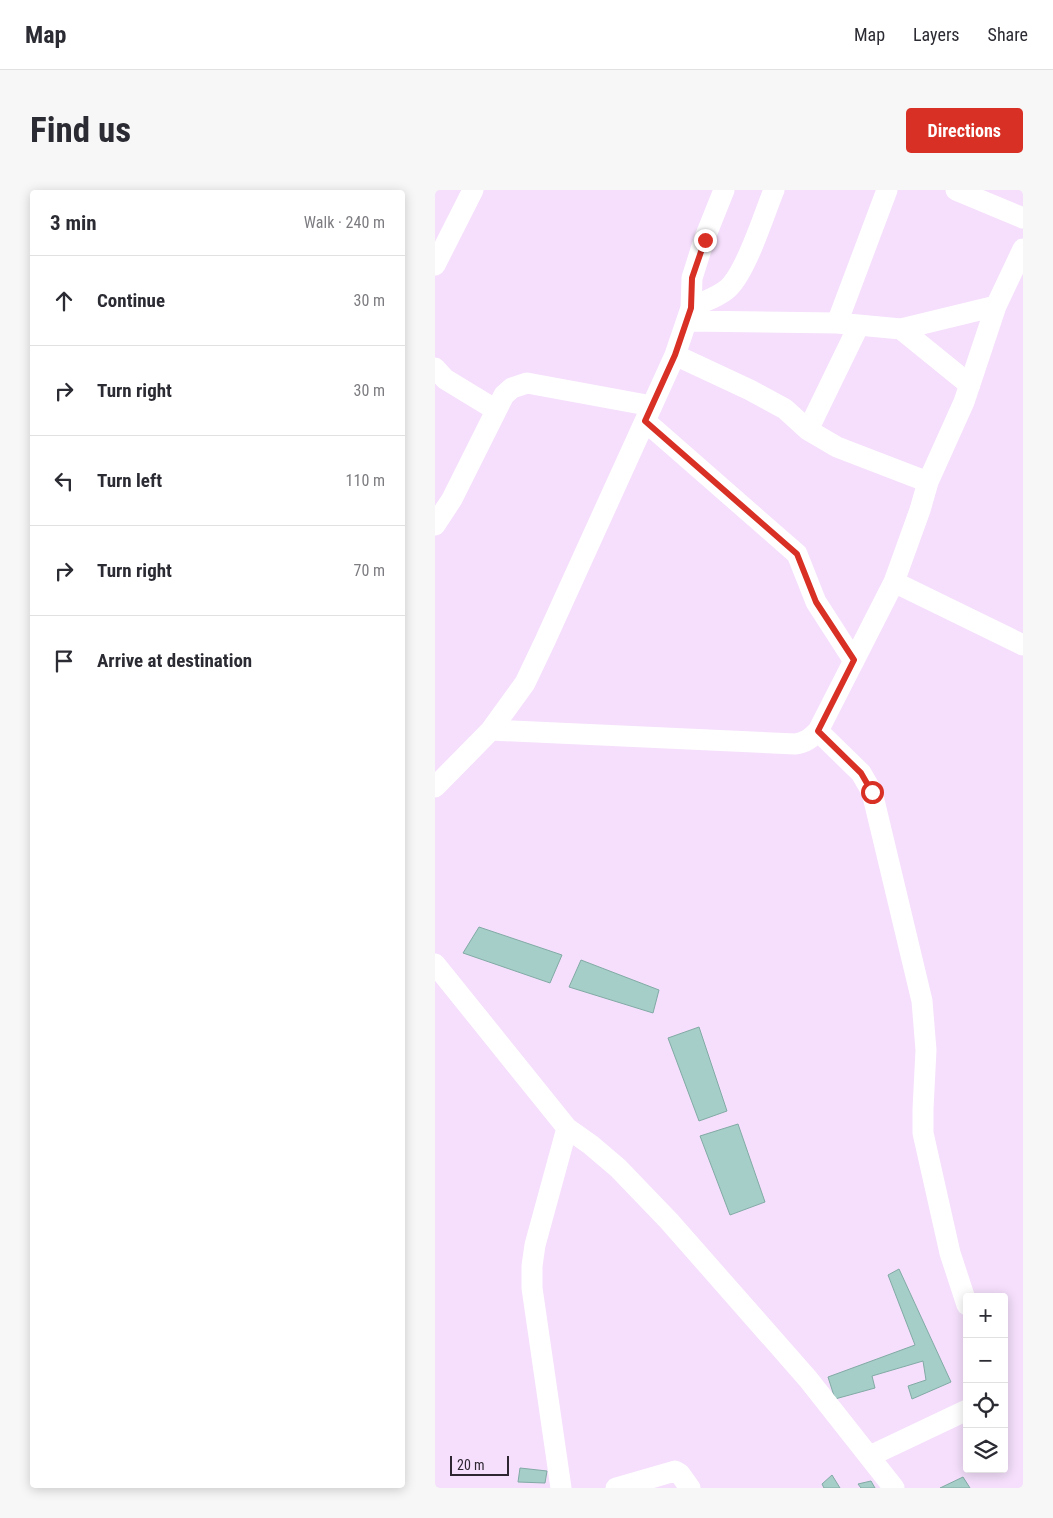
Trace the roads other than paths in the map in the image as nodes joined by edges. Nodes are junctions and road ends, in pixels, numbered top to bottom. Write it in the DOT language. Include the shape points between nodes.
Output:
graph roads {
  1 [pos="473,190"];
  2 [pos="724,190"];
  3 [pos="774,190"];
  4 [pos="887,190"];
  5 [pos="956,190"];
  6 [pos="1023,218"];
  7 [pos="1023,249"];
  8 [pos="435,265"];
  9 [pos="996,306"];
  10 [pos="689,314"];
  11 [pos="837,323"];
  12 [pos="859,325"];
  13 [pos="901,329"];
  14 [pos="675,355"];
  15 [pos="435,368"];
  16 [pos="970,385"];
  17 [pos="496,410"];
  18 [pos="649,414"];
  19 [pos="808,430"];
  20 [pos="928,482"];
  21 [pos="435,525"];
  22 [pos="894,582"];
  23 [pos="1023,645"];
  24 [pos="854,660"];
  25 [pos="491,730"];
  26 [pos="818,731"];
  27 [pos="435,787"];
  28 [pos="435,964"];
  29 [pos="567,1128"];
  30 [pos="963,1293"];
  31 [pos="963,1412"];
  32 [pos="870,1456"];
  33 [pos="561,1488"];
  34 [pos="616,1488"];
  35 [pos="690,1488"];
  36 [pos="894,1488"];
  1 -- 8 [label="street"];
  2 -- 10 [label="street" via="692,278"];
  3 -- 10 [label="street" via="733,284"];
  4 -- 11 [label="street"];
  5 -- 6 [label="street"];
  7 -- 9 [label="street"];
  9 -- 13 [label="street"];
  9 -- 16 [label="street"];
  10 -- 11 [label="street"];
  10 -- 14 [label="street"];
  11 -- 12 [label="street"];
  12 -- 13 [label="street"];
  12 -- 19 [label="street"];
  13 -- 16 [label="street"];
  14 -- 18 [label="street"];
  14 -- 19 [label="street" via="785,408"];
  15 -- 17 [label="street" via="445,379"];
  16 -- 20 [label="street"];
  17 -- 18 [label="street" via="512,388 527,383"];
  17 -- 21 [label="street" via="452,499"];
  18 -- 24 [label="street" via="797,554 816,602"];
  18 -- 25 [label="street" via="525,683"];
  19 -- 20 [label="street" via="837,447"];
  20 -- 22 [label="street"];
  22 -- 23 [label="street"];
  22 -- 24 [label="street"];
  24 -- 26 [label="street"];
  25 -- 26 [label="street" via="795,744 803,743"];
  25 -- 27 [label="street"];
  26 -- 30 [label="street" via="861,773 872,792 922,1001 926,1050 923,1133 949,1253"];
  28 -- 29 [label="street"];
  29 -- 32 [label="street" via="618,1168 669,1221 808,1379"];
  29 -- 33 [label="street" via="532,1266 532,1288"];
  31 -- 32 [label="street"];
  32 -- 36 [label="street"];
  34 -- 35 [label="street" via="675,1471"];
}
